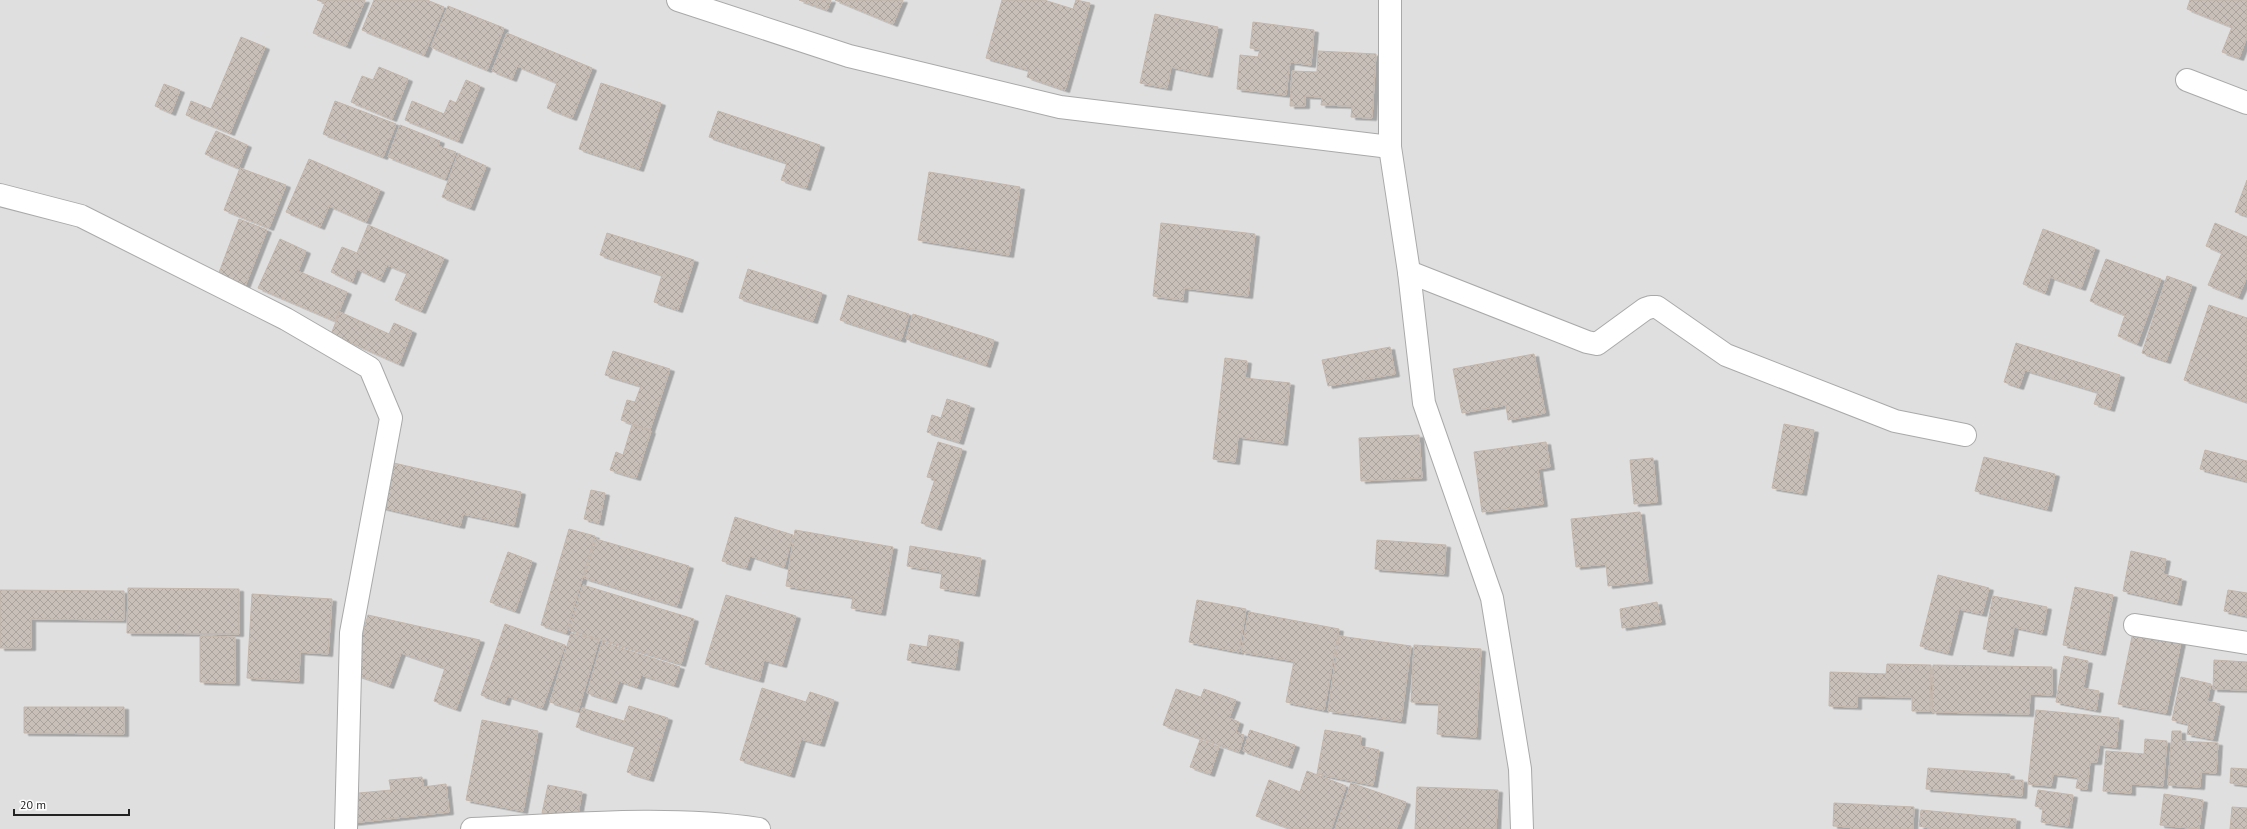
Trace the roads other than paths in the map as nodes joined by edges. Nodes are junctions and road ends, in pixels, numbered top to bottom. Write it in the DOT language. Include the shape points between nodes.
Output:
graph roads {
  1 [pos="678,0"];
  2 [pos="1390,0"];
  3 [pos="2187,80"];
  4 [pos="2247,104"];
  5 [pos="1390,147"];
  6 [pos="0,195"];
  7 [pos="1409,272"];
  8 [pos="1965,435"];
  9 [pos="2135,625"];
  10 [pos="2247,643"];
  11 [pos="731,827"];
  12 [pos="346,829"];
  13 [pos="472,829"];
  14 [pos="759,829"];
  15 [pos="1522,829"];
  1 -- 5 [label="street" via="849,56 1060,107"];
  2 -- 5 [label="street"];
  3 -- 4 [label="street"];
  5 -- 7 [label="street"];
  6 -- 12 [label="street" via="81,216 286,319 370,368 391,418 351,633"];
  7 -- 8 [label="street" via="1597,344 1651,306 1657,307 1726,355 1895,421"];
  7 -- 15 [label="street" via="1424,403 1492,598 1520,769"];
  9 -- 10 [label="street"];
  11 -- 13 [label="street" via="625,822"];
  11 -- 14 [label="street"];
}
